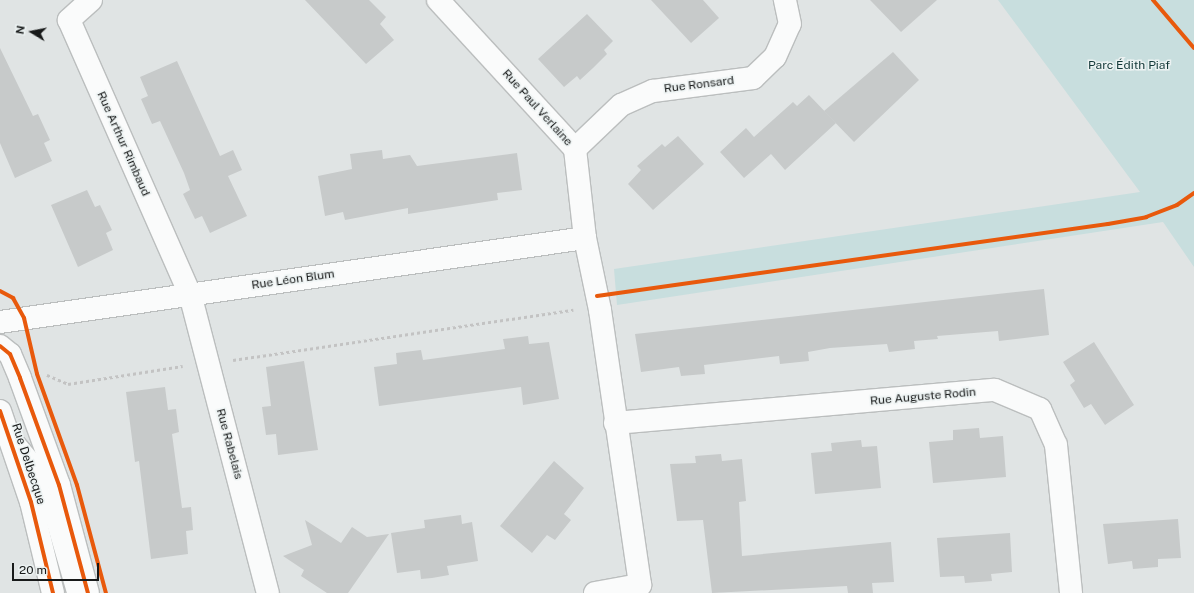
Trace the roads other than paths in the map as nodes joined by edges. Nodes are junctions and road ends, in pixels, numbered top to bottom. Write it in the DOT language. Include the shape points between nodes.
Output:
graph roads {
  1 [pos="91,0"];
  2 [pos="438,0"];
  3 [pos="785,0"];
  4 [pos="575,149"];
  5 [pos="585,238"];
  6 [pos="190,294"];
  7 [pos="0,322"];
  8 [pos="0,346"];
  9 [pos="2,417"];
  10 [pos="615,423"];
  11 [pos="646,589"];
  12 [pos="53,593"];
  13 [pos="73,593"];
  14 [pos="88,593"];
  15 [pos="268,593"];
  16 [pos="595,593"];
  17 [pos="1071,593"];
  1 -- 6 [label="street, Rue Arthur Rimbaud" via="69,20"];
  2 -- 4 [label="street, Rue Paul Verlaine"];
  3 -- 4 [label="street, Rue Ronsard" via="790,24 776,58 753,78 654,91 621,105"];
  4 -- 5 [label="street, Rue Paul Verlaine"];
  5 -- 6 [label="street, Rue Léon Blum"];
  5 -- 10 [label="street, Rue Paul Verlaine" via="600,310"];
  6 -- 7 [label="street, Rue Léon Blum"];
  6 -- 15 [label="street, Rue Rabelais"];
  8 -- 14 [label="street, Rue Delbecque" via="10,354 59,485"];
  9 -- 12 [label="street, Rue Delbecque" via="31,502"];
  9 -- 13 [label="lane" via="36,461"];
  10 -- 11 [label="street, Rue Paul Verlaine"];
  10 -- 17 [label="street, Rue Auguste Rodin" via="995,390 1040,409 1056,445"];
  11 -- 16 [label="street"];
}
